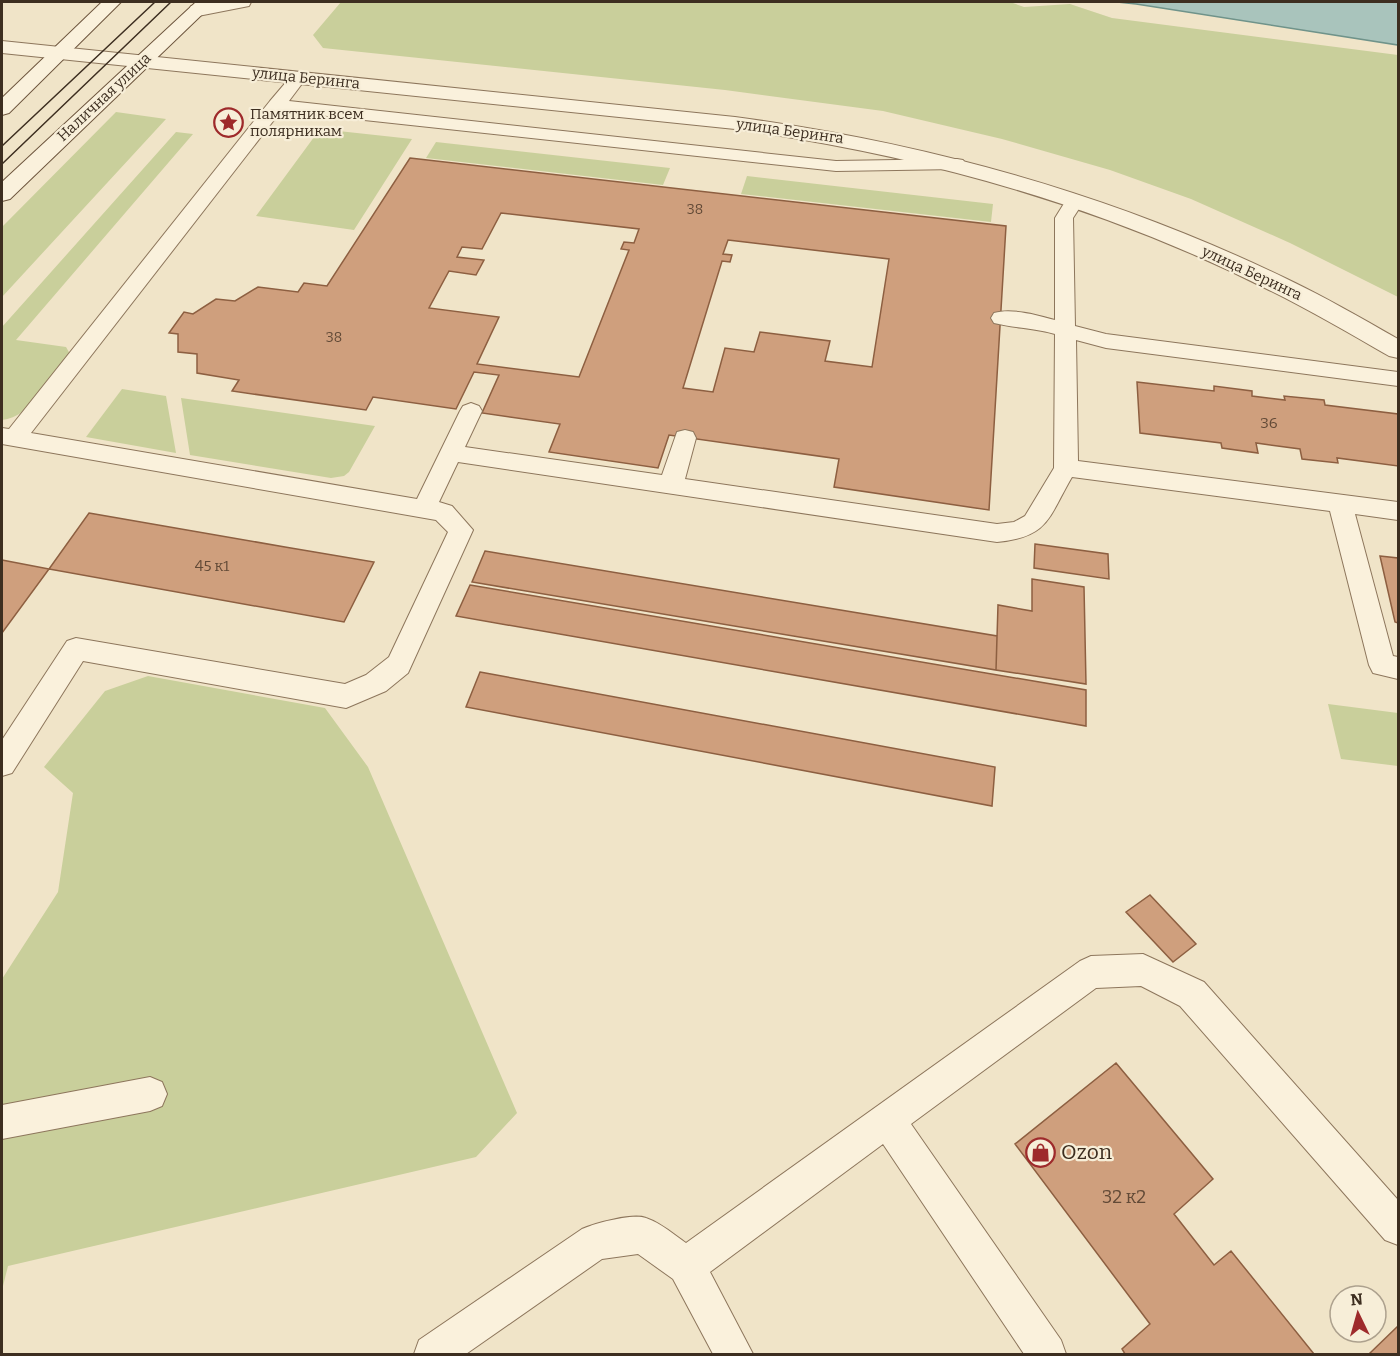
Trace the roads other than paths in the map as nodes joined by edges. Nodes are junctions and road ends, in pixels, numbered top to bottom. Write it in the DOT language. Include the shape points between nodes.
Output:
graph roads {
  1 [pos="112,2"];
  2 [pos="242,2"];
  3 [pos="202,5"];
  4 [pos="2,32"];
  5 [pos="75,39"];
  6 [pos="2,47"];
  7 [pos="60,54"];
  8 [pos="149,55"];
  9 [pos="299,77"];
  10 [pos="276,105"];
  11 [pos="2,109"];
  12 [pos="957,164"];
  13 [pos="1094,184"];
  14 [pos="2,194"];
  15 [pos="1075,201"];
  16 [pos="1001,318"];
  17 [pos="1065,330"];
  18 [pos="1398,350"];
  19 [pos="1398,379"];
  20 [pos="471,411"];
  21 [pos="8,438"];
  22 [pos="685,438"];
  23 [pos="450,453"];
  24 [pos="1066,468"];
  25 [pos="671,486"];
  26 [pos="1340,503"];
  27 [pos="424,508"];
  28 [pos="1398,511"];
  29 [pos="1398,668"];
  30 [pos="2,764"];
  31 [pos="150,1095"];
  32 [pos="887,1120"];
  33 [pos="2,1122"];
  34 [pos="1398,1227"];
  35 [pos="686,1266"];
  36 [pos="433,1354"];
  37 [pos="734,1354"];
  38 [pos="1047,1354"];
  1 -- 5 [label="street"];
  2 -- 3 [label="street"];
  3 -- 8 [label="street, Наличная улица"];
  4 -- 5 [label="street"];
  5 -- 7 [label="street"];
  5 -- 8 [label="street"];
  6 -- 7 [label="street"];
  7 -- 8 [label="street"];
  7 -- 11 [label="street"];
  8 -- 9 [label="street, улица Беринга"];
  8 -- 13 [label="street, улица Беринга" via="718,104 853,122 960,145"];
  8 -- 14 [label="street, Наличная улица"];
  9 -- 10 [label="lane"];
  9 -- 12 [label="street, улица Беринга" via="782,128 872,143"];
  10 -- 12 [label="lane" via="836,166"];
  10 -- 21 [label="lane"];
  12 -- 15 [label="street, улица Беринга"];
  15 -- 17 [label="lane" via="1064,218"];
  15 -- 18 [label="street, улица Беринга" via="1251,271"];
  16 -- 17 [label="lane"];
  17 -- 19 [label="lane" via="1106,341"];
  17 -- 24 [label="lane"];
  20 -- 23 [label="lane"];
  21 -- 27 [label="lane"];
  22 -- 25 [label="lane"];
  23 -- 25 [label="lane"];
  23 -- 27 [label="lane"];
  24 -- 25 [label="lane" via="1034,522 1019,531 997,533"];
  24 -- 26 [label="lane"];
  26 -- 28 [label="lane"];
  26 -- 29 [label="lane" via="1382,665"];
  27 -- 30 [label="lane" via="443,512 461,530 399,665 376,683 346,696 76,649"];
  31 -- 33 [label="lane"];
  32 -- 34 [label="lane" via="1091,972 1143,970 1192,994"];
  32 -- 35 [label="lane"];
  32 -- 38 [label="lane"];
  35 -- 36 [label="lane" via="644,1235 595,1242"];
  35 -- 37 [label="lane"];
}
